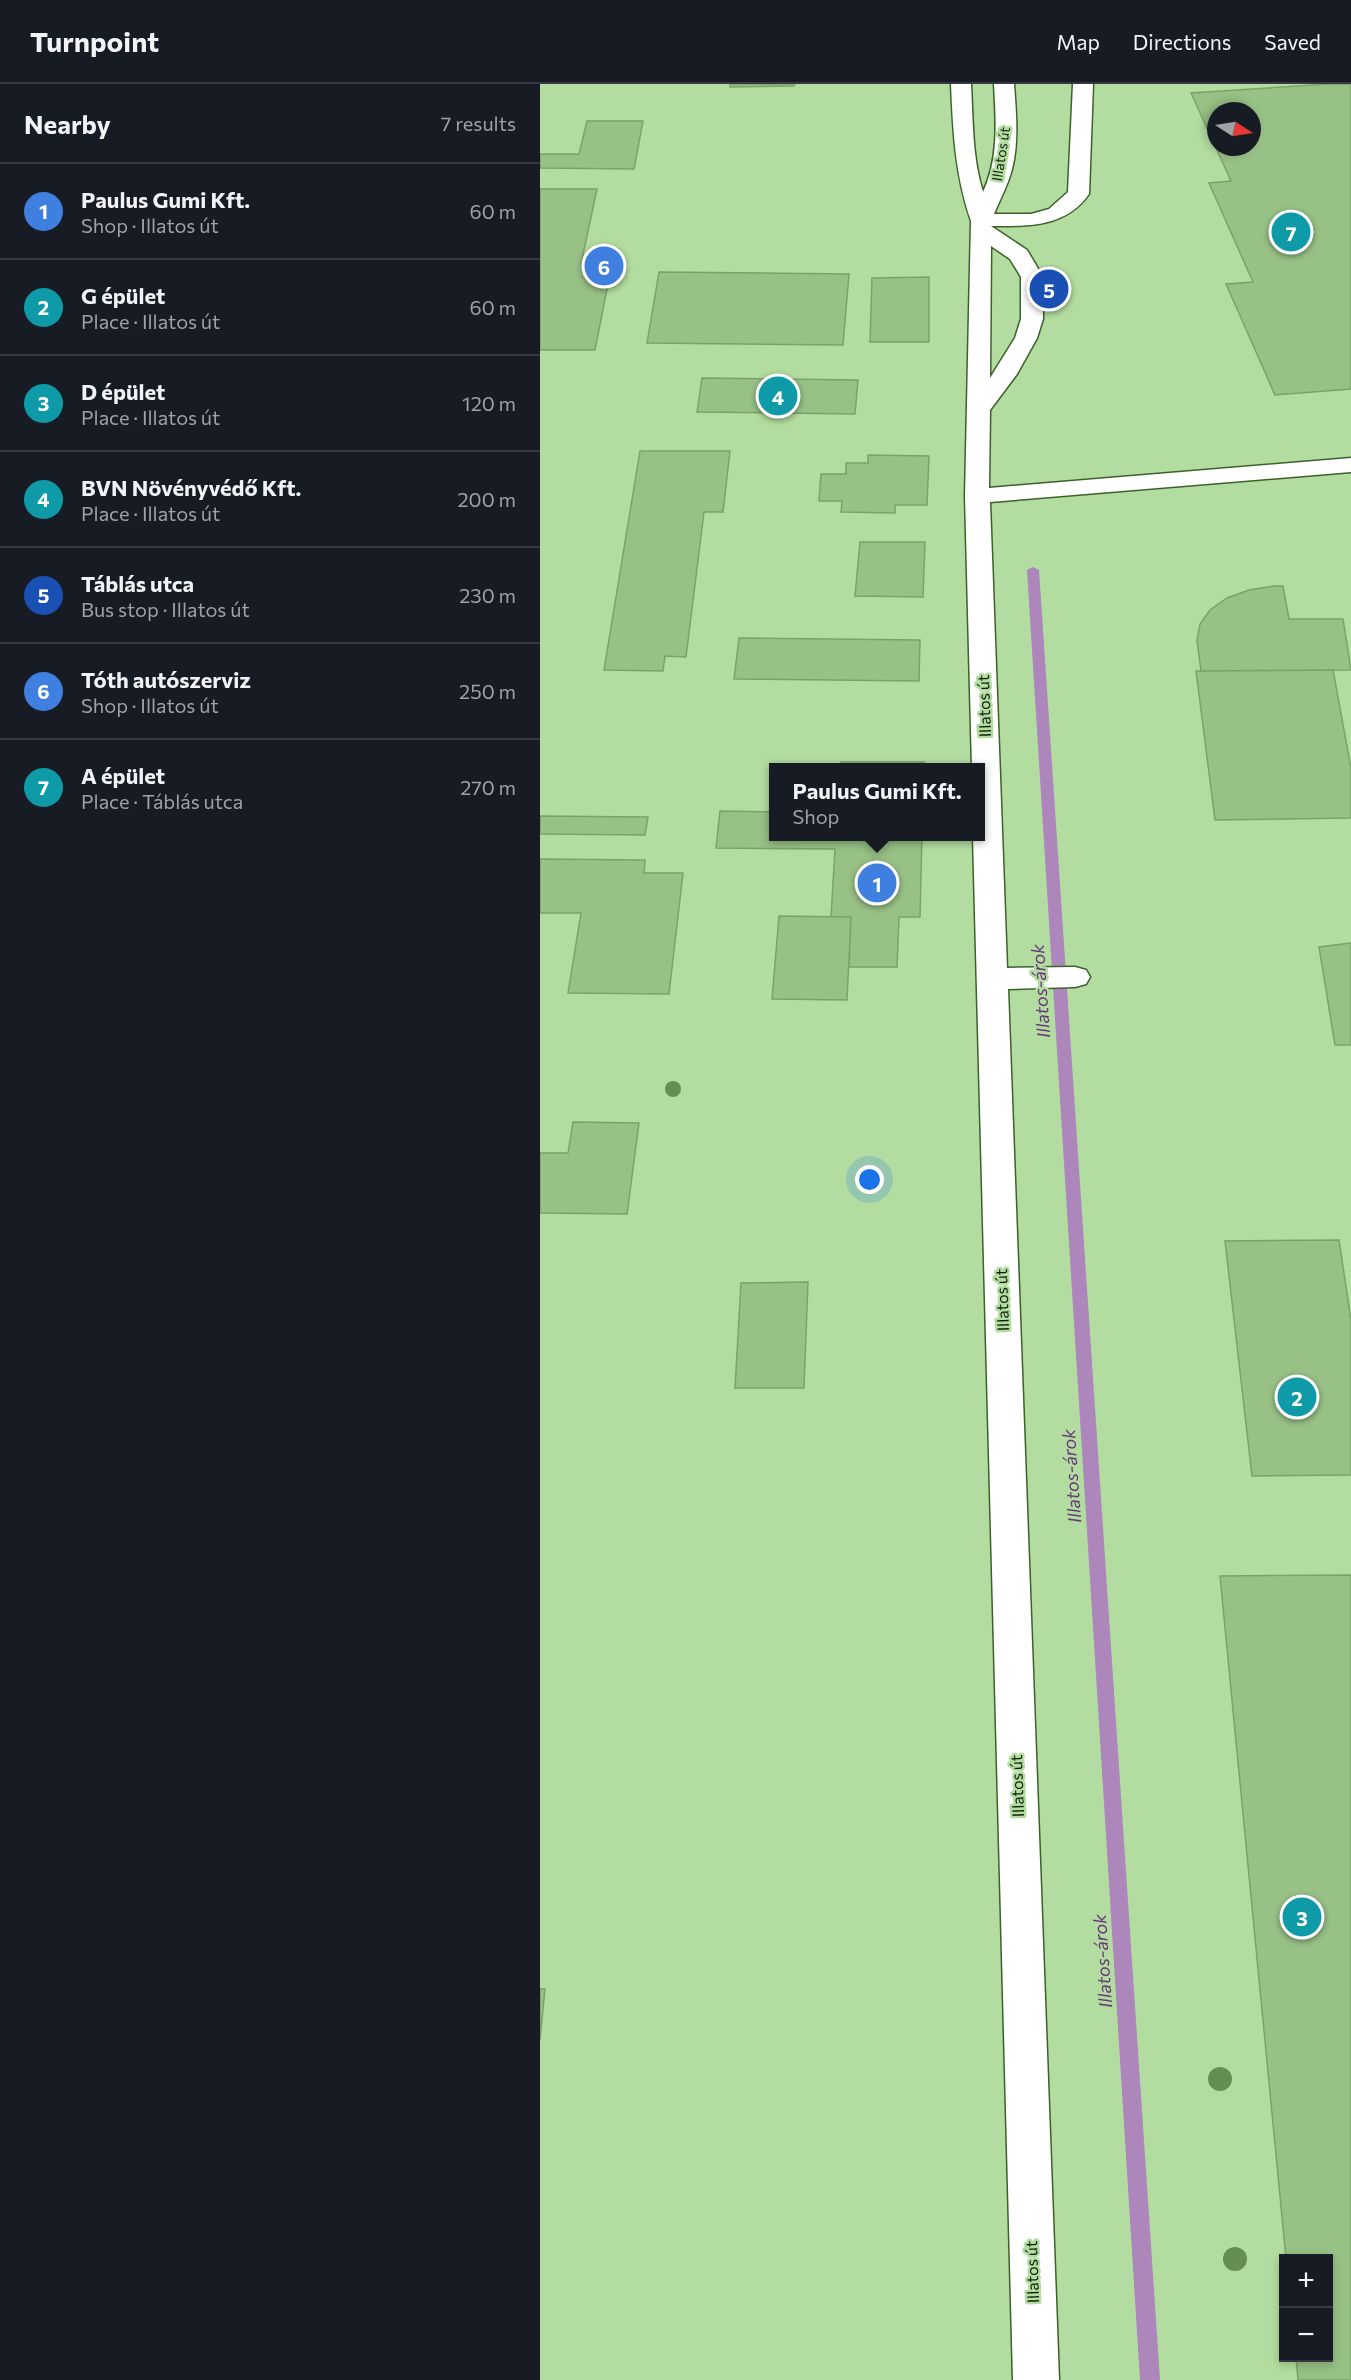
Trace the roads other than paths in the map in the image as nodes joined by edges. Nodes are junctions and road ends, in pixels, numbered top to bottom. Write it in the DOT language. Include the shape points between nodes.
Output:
graph roads {
  1 [pos="961,84"];
  2 [pos="1004,84"];
  3 [pos="1083,84"];
  4 [pos="980,224"];
  5 [pos="978,410"];
  6 [pos="1351,465"];
  7 [pos="977,496"];
  8 [pos="1075,977"];
  9 [pos="992,979"];
  10 [pos="1036,2380"];
  1 -- 4 [label="street, Illatos út" via="968,178"];
  2 -- 4 [label="street, Illatos út" via="1006,142 999,180"];
  3 -- 4 [label="street" via="1078,194 1056,214"];
  4 -- 5 [label="street, Illatos út"];
  4 -- 5 [label="street" via="1019,255 1032,277 1032,319 1005,374"];
  5 -- 7 [label="street, Illatos út"];
  6 -- 7 [label="street"];
  7 -- 9 [label="street, Illatos út"];
  8 -- 9 [label="street"];
  9 -- 10 [label="street, Illatos út"];
}
